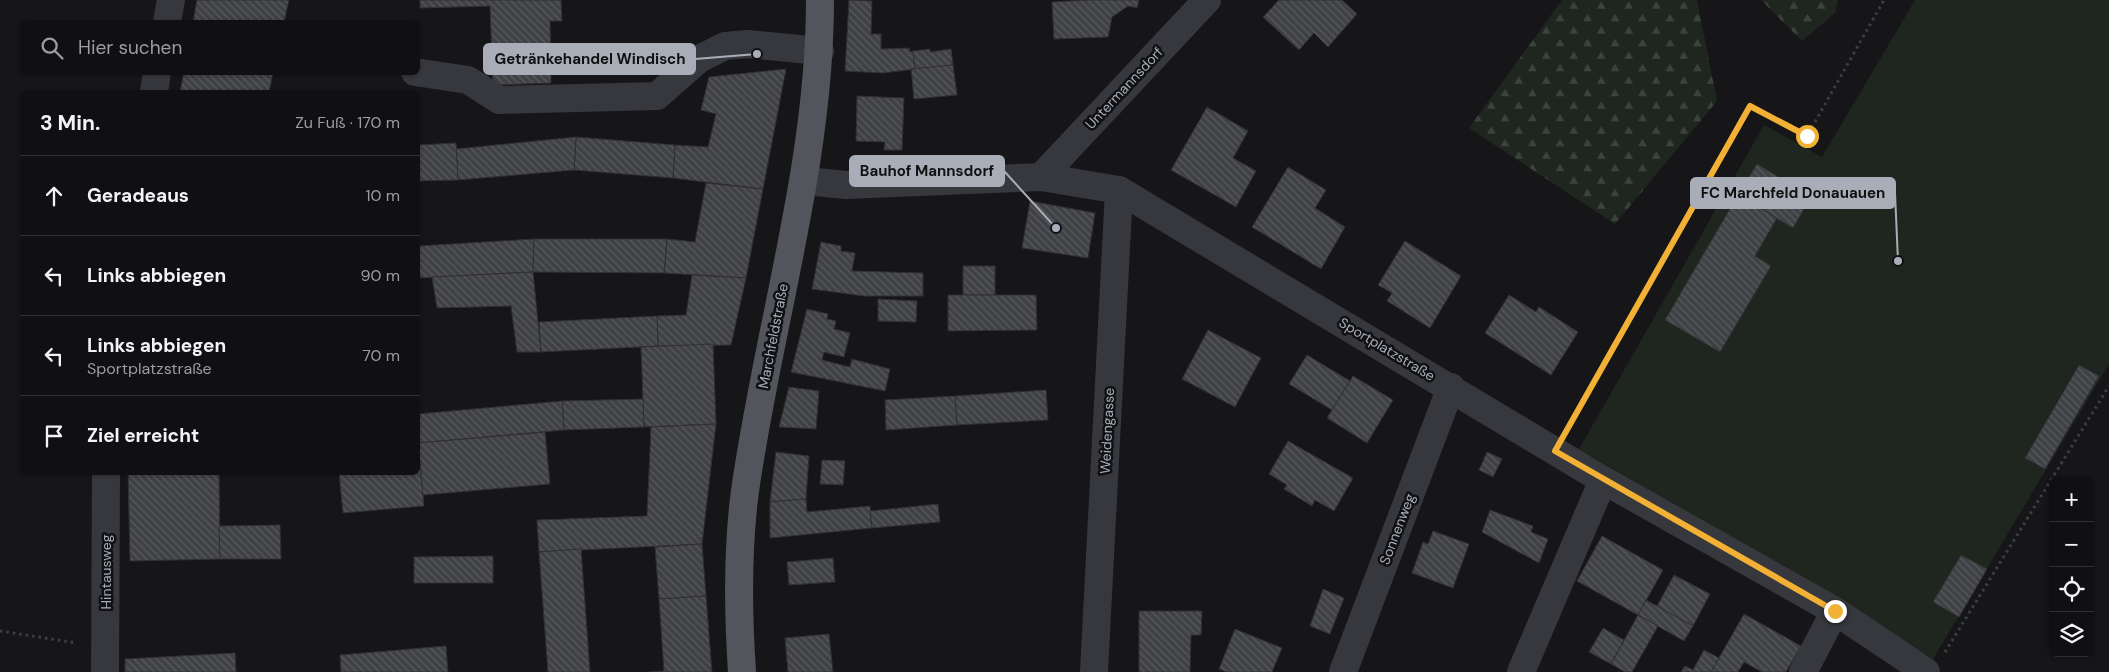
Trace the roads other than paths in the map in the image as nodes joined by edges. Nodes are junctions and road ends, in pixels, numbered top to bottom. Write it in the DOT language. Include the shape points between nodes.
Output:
graph roads {
  1 [pos="171,0"];
  2 [pos="820,0"];
  3 [pos="1207,0"];
  4 [pos="167,20"];
  5 [pos="820,51"];
  6 [pos="420,73"];
  7 [pos="157,75"];
  8 [pos="154,90"];
  9 [pos="1041,177"];
  10 [pos="805,181"];
  11 [pos="1119,190"];
  12 [pos="1451,387"];
  13 [pos="106,475"];
  14 [pos="1603,480"];
  15 [pos="1835,611"];
  16 [pos="105,660"];
  17 [pos="1935,664"];
  18 [pos="742,672"];
  19 [pos="1094,672"];
  20 [pos="1343,672"];
  21 [pos="1521,672"];
  22 [pos="1803,672"];
  1 -- 4 [label="street"];
  2 -- 5 [label="main road, Marchfeldstraße"];
  3 -- 9 [label="street, Untermannsdorf"];
  5 -- 6 [label="street" via="748,44 725,46 699,59 657,96 499,100 468,80"];
  5 -- 10 [label="main road, Marchfeldstraße"];
  7 -- 8 [label="street"];
  9 -- 10 [label="street, Sportplatzstraße" via="846,185"];
  9 -- 11 [label="street, Sportplatzstraße"];
  10 -- 18 [label="main road, Marchfeldstraße" via="745,493 738,599"];
  11 -- 12 [label="street, Sportplatzstraße"];
  11 -- 19 [label="street, Weidengasse"];
  12 -- 14 [label="street, Sportplatzstraße"];
  12 -- 20 [label="street, Sonnenweg"];
  13 -- 16 [label="street, Hintausweg"];
  14 -- 15 [label="street, Sportplatzstraße"];
  14 -- 21 [label="street"];
  15 -- 17 [label="street, Sportplatzstraße"];
  15 -- 22 [label="street"];
}
